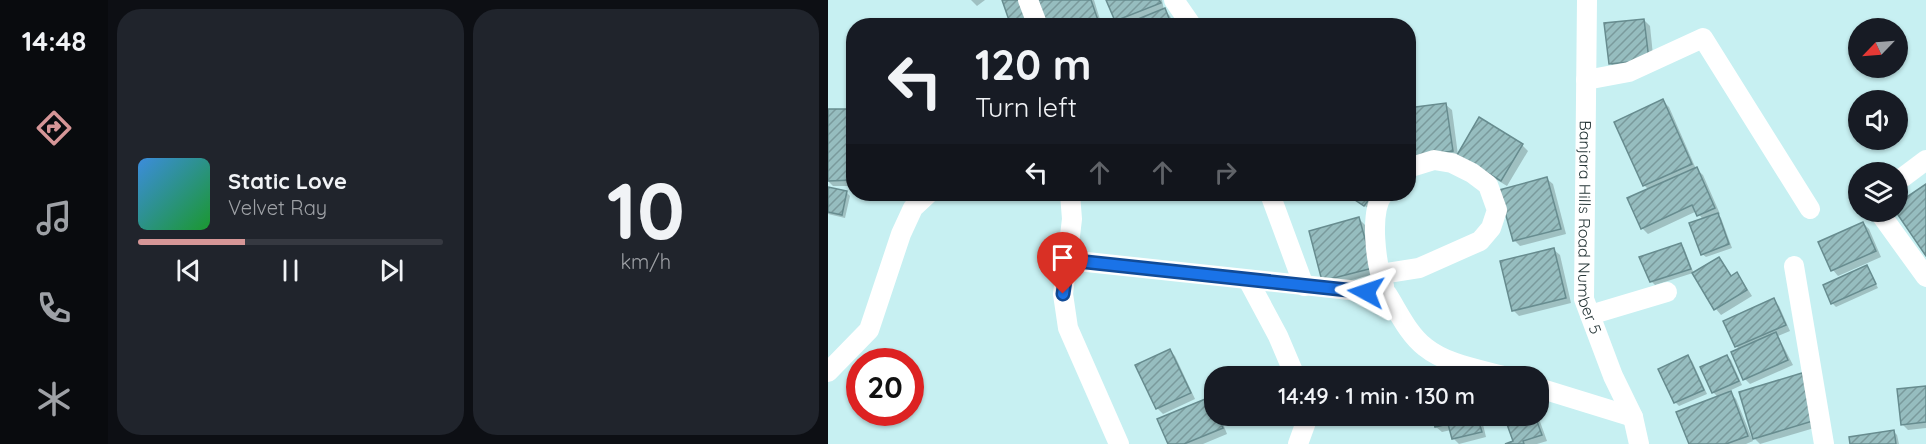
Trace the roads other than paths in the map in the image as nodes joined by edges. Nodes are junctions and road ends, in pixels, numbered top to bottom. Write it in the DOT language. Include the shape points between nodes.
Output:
graph roads {
  1 [pos="1028,0"];
  2 [pos="1174,0"];
  3 [pos="1587,0"];
  4 [pos="1035,18"];
  5 [pos="1186,18"];
  6 [pos="1586,80"];
  7 [pos="1926,160"];
  8 [pos="1416,166"];
  9 [pos="1908,174"];
  10 [pos="920,201"];
  11 [pos="1071,201"];
  12 [pos="1273,201"];
  13 [pos="1378,201"];
  14 [pos="1810,209"];
  15 [pos="1886,222"];
  16 [pos="1068,260"];
  17 [pos="1794,266"];
  18 [pos="1381,274"];
  19 [pos="1926,277"];
  20 [pos="1248,280"];
  21 [pos="1304,286"];
  22 [pos="1667,292"];
  23 [pos="1387,294"];
  24 [pos="1590,315"];
  25 [pos="1291,366"];
  26 [pos="1469,366"];
  27 [pos="828,372"];
  28 [pos="1549,391"];
  29 [pos="1633,417"];
  30 [pos="1305,426"];
  31 [pos="1119,444"];
  32 [pos="1298,444"];
  33 [pos="1639,444"];
  34 [pos="1824,444"];
  1 -- 4 [label="street"];
  2 -- 5 [label="street"];
  3 -- 6 [label="street, Banjara Hills Road Number 5"];
  6 -- 14 [label="street" via="1629,72 1703,38"];
  6 -- 24 [label="street, Banjara Hills Road Number 5" via="1584,299"];
  7 -- 9 [label="street"];
  8 -- 18 [label="street" via="1434,160 1472,173 1488,185 1497,210 1491,228 1480,241 1419,268"];
  10 -- 27 [label="street" via="901,234 869,330"];
  11 -- 16 [label="street"];
  12 -- 21 [label="street"];
  13 -- 18 [label="street" via="1374,231"];
  15 -- 19 [label="street"];
  16 -- 20 [label="street"];
  16 -- 31 [label="street" via="1063,294 1068,328"];
  17 -- 34 [label="street"];
  18 -- 23 [label="street"];
  20 -- 21 [label="street"];
  20 -- 25 [label="street"];
  21 -- 23 [label="street"];
  22 -- 24 [label="street"];
  23 -- 26 [label="street" via="1424,347"];
  24 -- 29 [label="street, Banjara Hills Road Number 5"];
  28 -- 29 [label="street"];
  29 -- 33 [label="street, Banjara Hills Road Number 5"];
  30 -- 32 [label="street"];
}
